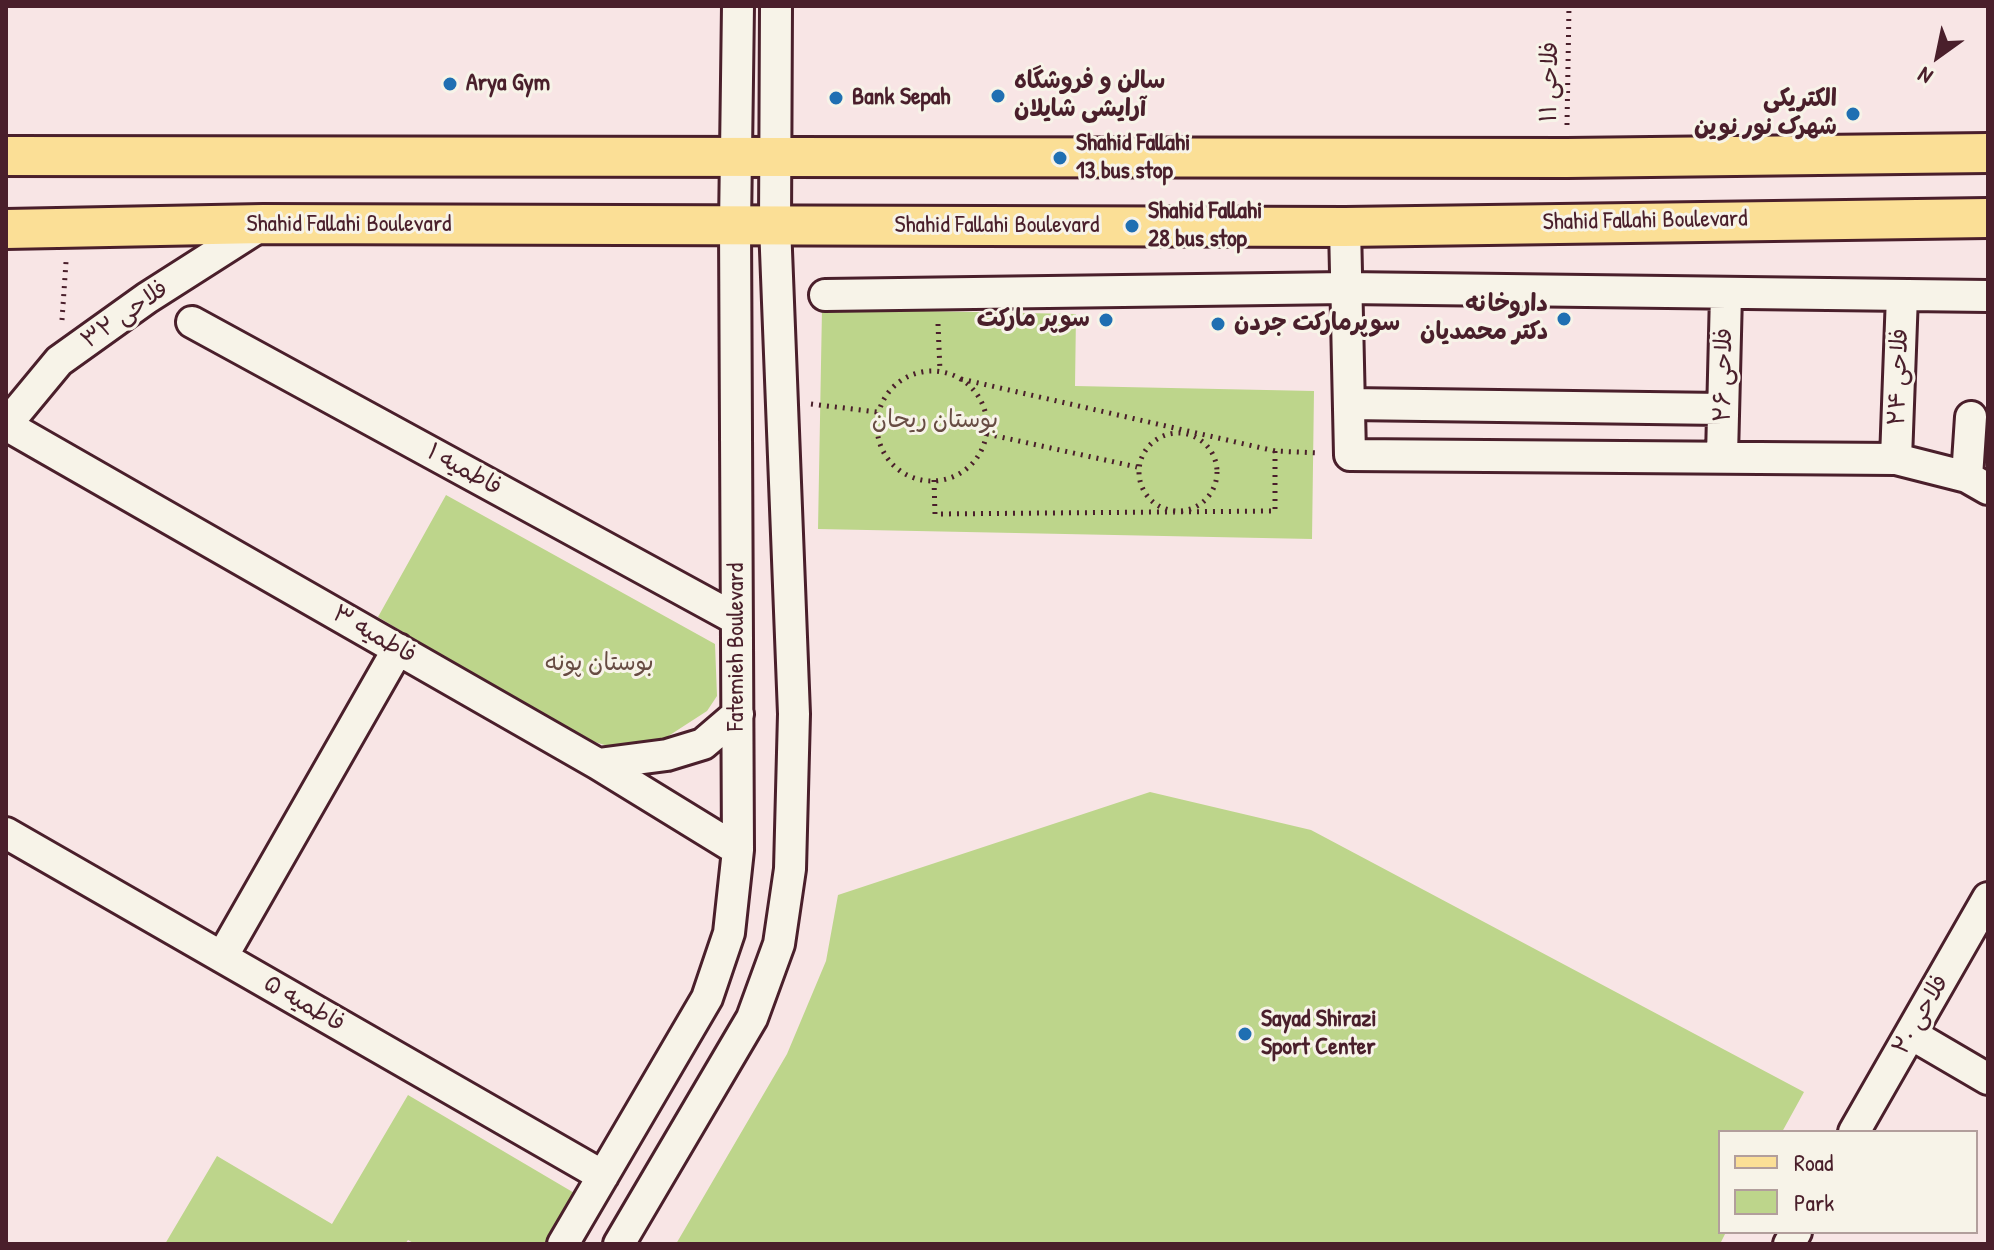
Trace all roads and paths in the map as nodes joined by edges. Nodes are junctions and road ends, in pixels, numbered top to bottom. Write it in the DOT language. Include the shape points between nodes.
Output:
graph roads {
  1 [pos="738,6"];
  2 [pos="776,6"];
  3 [pos="1569,6"];
  4 [pos="1988,153"];
  5 [pos="776,155"];
  6 [pos="6,156"];
  7 [pos="735,156"];
  8 [pos="1567,158"];
  9 [pos="1988,218"];
  10 [pos="263,224"];
  11 [pos="775,225"];
  12 [pos="735,226"];
  13 [pos="1345,227"];
  14 [pos="6,229"];
  15 [pos="68,230"];
  16 [pos="1346,288"];
  17 [pos="937,294"];
  18 [pos="1726,294"];
  19 [pos="825,295"];
  20 [pos="1902,295"];
  21 [pos="1988,296"];
  22 [pos="192,322"];
  23 [pos="59,361"];
  24 [pos="940,371"];
  25 [pos="961,379"];
  26 [pos="782,401"];
  27 [pos="1349,404"];
  28 [pos="1723,409"];
  29 [pos="877,412"];
  30 [pos="1971,417"];
  31 [pos="6,424"];
  32 [pos="1183,431"];
  33 [pos="987,434"];
  34 [pos="1275,451"];
  35 [pos="1350,455"];
  36 [pos="1722,456"];
  37 [pos="1896,459"];
  38 [pos="1137,467"];
  39 [pos="934,480"];
  40 [pos="1978,483"];
  41 [pos="1173,513"];
  42 [pos="736,619"];
  43 [pos="398,649"];
  44 [pos="738,714"];
  45 [pos="598,764"];
  46 [pos="6,833"];
  47 [pos="738,850"];
  48 [pos="1988,898"];
  49 [pos="222,957"];
  50 [pos="1911,1034"];
  51 [pos="1988,1079"];
  52 [pos="1855,1130"];
  53 [pos="603,1176"];
  54 [pos="563,1244"];
  55 [pos="619,1244"];
  1 -- 7 [label="street, Fatemieh Boulevard"];
  2 -- 5 [label="street"];
  3 -- 8 [label="path, فلاحی ۱۱"];
  4 -- 8 [label="main road"];
  5 -- 7 [label="main road"];
  5 -- 8 [label="main road"];
  5 -- 11 [label="street"];
  6 -- 7 [label="main road"];
  7 -- 12 [label="street, Fatemieh Boulevard"];
  9 -- 13 [label="main road, Shahid Fallahi Boulevard"];
  10 -- 12 [label="main road, Shahid Fallahi Boulevard"];
  10 -- 15 [label="main road, Shahid Fallahi Boulevard"];
  10 -- 23 [label="street, فلاحی ۳۲"];
  11 -- 12 [label="main road, Shahid Fallahi Boulevard"];
  11 -- 13 [label="main road, Shahid Fallahi Boulevard"];
  11 -- 26 [label="street"];
  12 -- 42 [label="street, Fatemieh Boulevard"];
  13 -- 16 [label="street"];
  14 -- 15 [label="main road, Shahid Fallahi Boulevard"];
  15 -- 23 [label="path"];
  16 -- 17 [label="street"];
  16 -- 18 [label="street"];
  16 -- 27 [label="street"];
  17 -- 19 [label="street"];
  17 -- 24 [label="path"];
  18 -- 20 [label="street"];
  18 -- 28 [label="street, فلاحی ۲۶"];
  20 -- 21 [label="street"];
  20 -- 37 [label="street, فلاحی ۲۴"];
  22 -- 42 [label="street, فاطمیه ۱"];
  23 -- 31 [label="street, فلاحی ۳۲"];
  24 -- 25 [label="path"];
  24 -- 29 [label="path" via="919,372 899,381"];
  25 -- 32 [label="path"];
  25 -- 33 [label="path" via="977,393 986,413"];
  26 -- 29 [label="path"];
  26 -- 55 [label="street" via="794,714 790,869 779,944 752,1018"];
  27 -- 28 [label="street"];
  27 -- 35 [label="street"];
  28 -- 36 [label="street, فلاحی ۲۶"];
  29 -- 39 [label="path" via="878,439 887,458 903,473"];
  30 -- 40 [label="street"];
  31 -- 43 [label="street, فاطمیه ۳"];
  32 -- 34 [label="path"];
  32 -- 38 [label="path" via="1153,439"];
  32 -- 41 [label="path" via="1211,447 1219,478 1203,505"];
  33 -- 38 [label="path"];
  33 -- 39 [label="path" via="979,455 964,471"];
  34 -- 35 [label="path"];
  34 -- 41 [label="path" via="1275,511"];
  35 -- 36 [label="street"];
  36 -- 37 [label="street"];
  37 -- 40 [label="street"];
  38 -- 41 [label="path" via="1146,497"];
  39 -- 41 [label="path" via="935,514"];
  42 -- 44 [label="street, Fatemieh Boulevard"];
  43 -- 45 [label="street, فاطمیه ۳"];
  43 -- 49 [label="street"];
  44 -- 45 [label="street" via="703,744 667,755"];
  44 -- 47 [label="street, Fatemieh Boulevard"];
  45 -- 47 [label="street, فاطمیه ۳"];
  46 -- 49 [label="street, فاطمیه ۵"];
  47 -- 53 [label="street, Fatemieh Boulevard" via="729,933 707,998"];
  48 -- 50 [label="street, فلاحی ۲۰"];
  49 -- 53 [label="street, فاطمیه ۵"];
  50 -- 51 [label="street"];
  50 -- 52 [label="street, فلاحی ۲۰"];
  53 -- 54 [label="street, Fatemieh Boulevard"];
}
